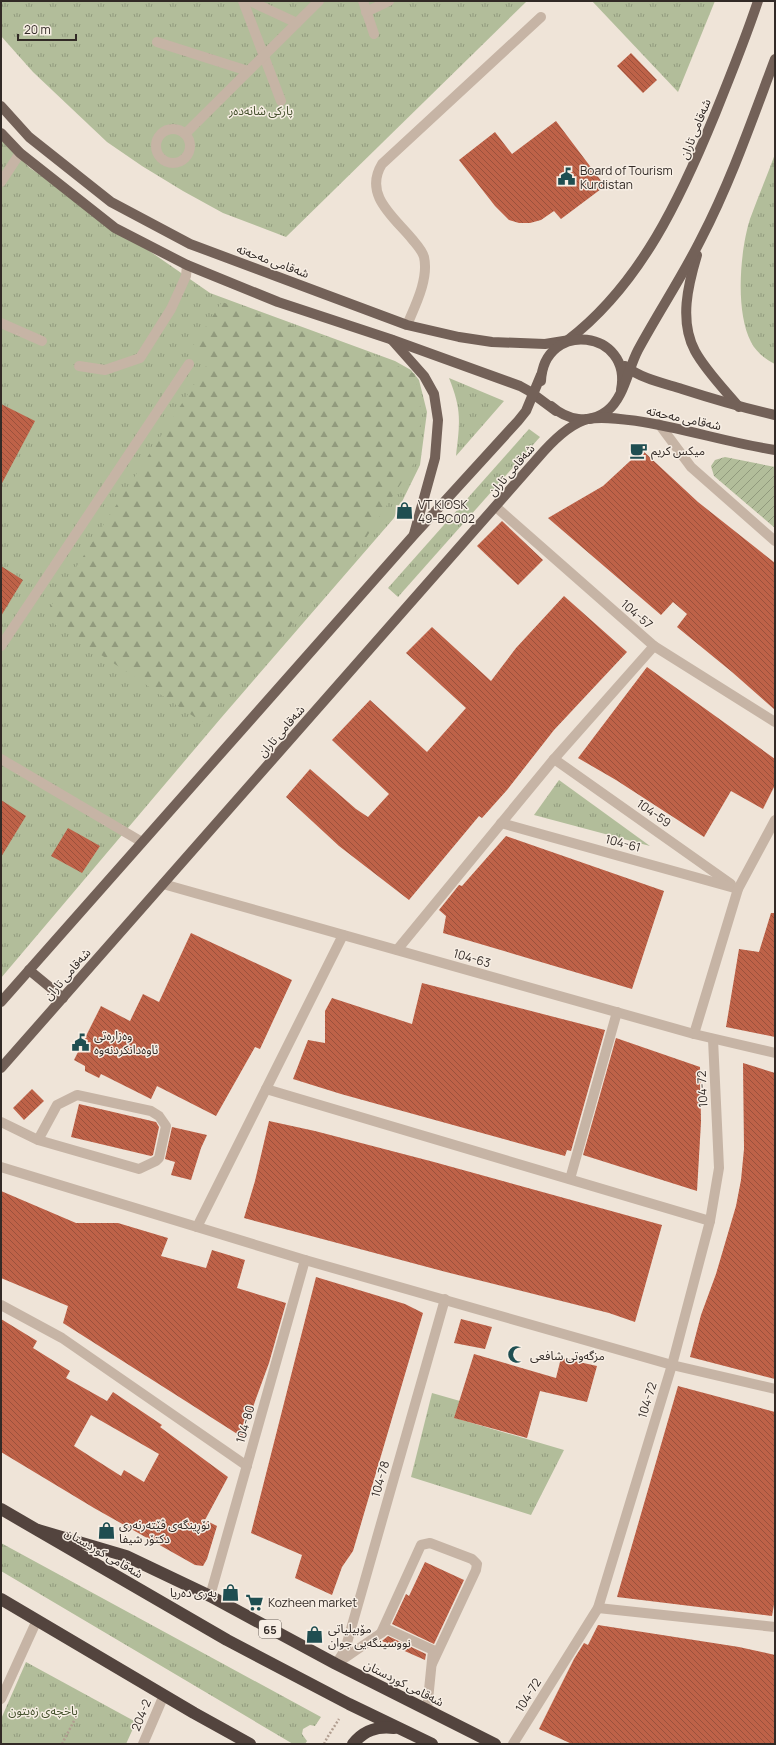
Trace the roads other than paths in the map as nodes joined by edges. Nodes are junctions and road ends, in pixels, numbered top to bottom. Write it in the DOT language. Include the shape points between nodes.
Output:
graph roads {
  1 [pos="243,1"];
  2 [pos="250,1"];
  3 [pos="319,1"];
  4 [pos="363,1"];
  5 [pos="389,1"];
  6 [pos="758,1"];
  7 [pos="366,12"];
  8 [pos="541,17"];
  9 [pos="297,23"];
  10 [pos="374,34"];
  11 [pos="157,42"];
  12 [pos="264,55"];
  13 [pos="775,59"];
  14 [pos="248,71"];
  15 [pos="281,101"];
  16 [pos="1,106"];
  17 [pos="1,133"];
  18 [pos="185,134"];
  19 [pos="20,153"];
  20 [pos="1,182"];
  21 [pos="701,239"];
  22 [pos="187,265"];
  23 [pos="1,323"];
  24 [pos="407,325"];
  25 [pos="390,339"];
  26 [pos="42,341"];
  27 [pos="567,342"];
  28 [pos="617,358"];
  29 [pos="189,364"];
  30 [pos="79,366"];
  31 [pos="630,370"];
  32 [pos="542,375"];
  33 [pos="621,390"];
  34 [pos="534,394"];
  35 [pos="739,407"];
  36 [pos="556,411"];
  37 [pos="775,415"];
  38 [pos="588,419"];
  39 [pos="660,424"];
  40 [pos="775,450"];
  41 [pos="496,507"];
  42 [pos="413,536"];
  43 [pos="775,541"];
  44 [pos="1,646"];
  45 [pos="654,646"];
  46 [pos="775,722"];
  47 [pos="1,759"];
  48 [pos="554,759"];
  49 [pos="775,820"];
  50 [pos="501,823"];
  51 [pos="142,842"];
  52 [pos="163,884"];
  53 [pos="738,888"];
  54 [pos="343,935"];
  55 [pos="397,950"];
  56 [pos="29,970"];
  57 [pos="63,998"];
  58 [pos="1,1002"];
  59 [pos="617,1012"];
  60 [pos="694,1034"];
  61 [pos="713,1039"];
  62 [pos="775,1053"];
  63 [pos="1,1068"];
  64 [pos="266,1089"];
  65 [pos="1,1122"];
  66 [pos="38,1140"];
  67 [pos="1,1168"];
  68 [pos="570,1179"];
  69 [pos="710,1221"];
  70 [pos="197,1227"];
  71 [pos="305,1260"];
  72 [pos="444,1300"];
  73 [pos="1,1306"];
  74 [pos="672,1364"];
  75 [pos="775,1389"];
  76 [pos="247,1466"];
  77 [pos="1,1509"];
  78 [pos="38,1530"];
  79 [pos="210,1596"];
  80 [pos="1,1599"];
  81 [pos="598,1608"];
  82 [pos="37,1620"];
  83 [pos="775,1627"];
  84 [pos="381,1633"];
  85 [pos="336,1664"];
  86 [pos="432,1664"];
  87 [pos="164,1695"];
  88 [pos="1,1699"];
  89 [pos="427,1710"];
  90 [pos="406,1732"];
  91 [pos="246,1743"];
  92 [pos="143,1744"];
  93 [pos="353,1744"];
  94 [pos="417,1744"];
  95 [pos="432,1744"];
  96 [pos="496,1744"];
  97 [pos="513,1744"];
  1 -- 12 [label="street"];
  2 -- 9 [label="street"];
  3 -- 9 [label="street"];
  4 -- 7 [label="street"];
  5 -- 7 [label="street"];
  6 -- 27 [label="main road, شەقامی تاران" via="745,41 678,199 633,270 605,307"];
  7 -- 10 [label="street"];
  8 -- 24 [label="street" via="382,164 378,171 375,187 381,202 420,248 424,258 418,301"];
  9 -- 12 [label="street"];
  11 -- 14 [label="street"];
  12 -- 14 [label="street"];
  12 -- 15 [label="street"];
  13 -- 21 [label="main road" via="736,164"];
  14 -- 18 [label="street"];
  16 -- 24 [label="main road, شەقامی مەحەتە" via="29,138 111,202 190,244"];
  17 -- 19 [label="main road"];
  19 -- 20 [label="street"];
  19 -- 22 [label="main road" via="115,228"];
  21 -- 31 [label="main road" via="639,349"];
  21 -- 35 [label="main road" via="689,282 686,318 688,334 695,351"];
  22 -- 25 [label="main road" via="278,302"];
  22 -- 30 [label="street" via="186,276 171,309 140,358 105,370"];
  23 -- 26 [label="street"];
  24 -- 27 [label="main road, شەقامی مەحەتە" via="476,340 535,344"];
  25 -- 34 [label="main road" via="520,386"];
  25 -- 42 [label="main road" via="424,376 434,394 438,420 435,458"];
  27 -- 28 [label="main road" via="590,339 602,344"];
  27 -- 32 [label="main road" via="548,356"];
  28 -- 31 [label="main road, شەقامی مەحەتە"];
  28 -- 33 [label="main road" via="623,377"];
  29 -- 44 [label="street"];
  31 -- 33 [label="main road"];
  31 -- 35 [label="main road, شەقامی مەحەتە" via="662,383"];
  32 -- 34 [label="main road"];
  32 -- 36 [label="main road" via="544,395"];
  33 -- 38 [label="main road" via="606,412"];
  34 -- 36 [label="main road"];
  34 -- 42 [label="main road" via="518,421"];
  35 -- 37 [label="main road, شەقامی مەحەتە"];
  36 -- 38 [label="main road" via="568,417"];
  38 -- 39 [label="main road, شەقامی مەحەتە" via="619,419"];
  38 -- 41 [label="main road, شەقامی تاران" via="553,441"];
  39 -- 40 [label="main road, شەقامی مەحەتە"];
  39 -- 43 [label="street" via="691,467"];
  41 -- 45 [label="street, 104-57"];
  41 -- 52 [label="main road, شەقامی تاران"];
  42 -- 51 [label="main road"];
  45 -- 46 [label="street, 104-57"];
  45 -- 48 [label="street"];
  47 -- 51 [label="street"];
  48 -- 50 [label="street"];
  48 -- 53 [label="street, 104-59"];
  49 -- 53 [label="street"];
  50 -- 53 [label="street, 104-61"];
  50 -- 55 [label="street"];
  51 -- 56 [label="main road"];
  52 -- 54 [label="street, 104-63"];
  52 -- 57 [label="main road, شەقامی تاران"];
  53 -- 60 [label="street"];
  54 -- 55 [label="street, 104-63"];
  54 -- 64 [label="street"];
  55 -- 59 [label="street, 104-63"];
  56 -- 57 [label="main road"];
  56 -- 58 [label="main road"];
  57 -- 63 [label="main road, شەقامی تاران"];
  59 -- 60 [label="street, 104-63"];
  59 -- 68 [label="street"];
  60 -- 61 [label="street, 104-63"];
  61 -- 62 [label="street, 104-63"];
  61 -- 69 [label="street, 104-72" via="720,1168"];
  64 -- 68 [label="street"];
  64 -- 70 [label="street"];
  65 -- 66 [label="street"];
  66 -- 66 [label="street" via="139,1169 159,1158 166,1126 159,1116 151,1111 77,1095 56,1105"];
  67 -- 70 [label="street"];
  68 -- 69 [label="street"];
  69 -- 74 [label="street, 104-72"];
  70 -- 71 [label="street"];
  71 -- 72 [label="street"];
  71 -- 76 [label="street, 104-80"];
  72 -- 74 [label="street"];
  72 -- 85 [label="street, 104-78" via="345,1650"];
  73 -- 76 [label="street" via="62,1338"];
  74 -- 75 [label="street"];
  74 -- 81 [label="street, 104-72"];
  76 -- 79 [label="street, 104-80"];
  77 -- 78 [label="highway, شەقامی کوردستان / 65"];
  78 -- 79 [label="highway, شەقامی کوردستان / 65" via="126,1556"];
  78 -- 90 [label="highway, شەقامی کوردستان / 65" via="226,1640"];
  79 -- 85 [label="highway, شەقامی کوردستان / 65"];
  80 -- 82 [label="highway"];
  81 -- 83 [label="street"];
  81 -- 97 [label="street, 104-72"];
  82 -- 87 [label="highway"];
  82 -- 88 [label="street"];
  84 -- 85 [label="street"];
  84 -- 86 [label="street" via="387,1629 433,1650"];
  84 -- 86 [label="street" via="421,1545 430,1543 472,1559 476,1564 476,1570"];
  85 -- 89 [label="highway, شەقامی کوردستان / 65"];
  86 -- 89 [label="street"];
  87 -- 91 [label="highway"];
  87 -- 92 [label="street, 204-2"];
  89 -- 96 [label="highway, شەقامی کوردستان / 65"];
  90 -- 93 [label="highway" via="381,1727 369,1730"];
  90 -- 94 [label="highway"];
  90 -- 95 [label="highway, شەقامی کوردستان / 65"];
}
